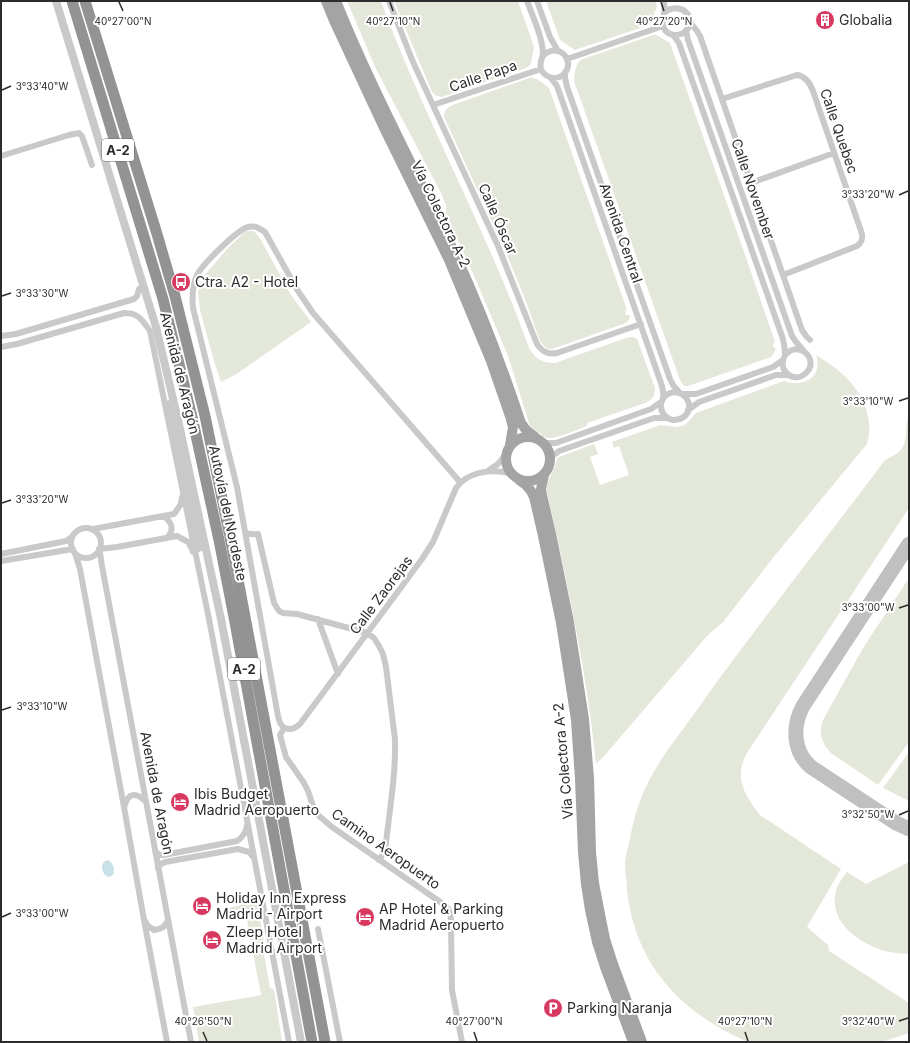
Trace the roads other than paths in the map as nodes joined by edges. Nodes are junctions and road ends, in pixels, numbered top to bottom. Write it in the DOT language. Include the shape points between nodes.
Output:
graph roads {
  1 [pos="56,1"];
  2 [pos="72,1"];
  3 [pos="85,1"];
  4 [pos="326,1"];
  5 [pos="336,1"];
  6 [pos="389,1"];
  7 [pos="527,1"];
  8 [pos="538,1"];
  9 [pos="664,1"];
  10 [pos="675,1"];
  11 [pos="680,7"];
  12 [pos="664,13"];
  13 [pos="690,22"];
  14 [pos="663,26"];
  15 [pos="686,30"];
  16 [pos="673,35"];
  17 [pos="558,50"];
  18 [pos="542,56"];
  19 [pos="567,59"];
  20 [pos="541,69"];
  21 [pos="565,74"];
  22 [pos="551,78"];
  23 [pos="722,100"];
  24 [pos="433,106"];
  25 [pos="834,154"];
  26 [pos="1,156"];
  27 [pos="92,166"];
  28 [pos="751,183"];
  29 [pos="783,275"];
  30 [pos="139,289"];
  31 [pos="641,324"];
  32 [pos="153,329"];
  33 [pos="1,336"];
  34 [pos="810,340"];
  35 [pos="1,347"];
  36 [pos="804,351"];
  37 [pos="784,357"];
  38 [pos="789,375"];
  39 [pos="681,393"];
  40 [pos="662,400"];
  41 [pos="688,410"];
  42 [pos="668,418"];
  43 [pos="539,440"];
  44 [pos="510,445"];
  45 [pos="506,455"];
  46 [pos="550,458"];
  47 [pos="489,471"];
  48 [pos="510,473"];
  49 [pos="544,475"];
  50 [pos="519,480"];
  51 [pos="460,482"];
  52 [pos="182,485"];
  53 [pos="163,516"];
  54 [pos="93,529"];
  55 [pos="246,534"];
  56 [pos="72,536"];
  57 [pos="167,538"];
  58 [pos="99,550"];
  59 [pos="74,551"];
  60 [pos="1,554"];
  61 [pos="1,562"];
  62 [pos="201,579"];
  63 [pos="209,619"];
  64 [pos="318,619"];
  65 [pos="367,633"];
  66 [pos="338,674"];
  67 [pos="284,728"];
  68 [pos="145,800"];
  69 [pos="124,807"];
  70 [pos="247,820"];
  71 [pos="155,851"];
  72 [pos="254,858"];
  73 [pos="379,860"];
  74 [pos="158,868"];
  75 [pos="144,920"];
  76 [pos="168,920"];
  77 [pos="318,929"];
  78 [pos="167,1042"];
  79 [pos="191,1042"];
  80 [pos="289,1042"];
  81 [pos="301,1042"];
  82 [pos="312,1042"];
  83 [pos="326,1042"];
  84 [pos="340,1042"];
  85 [pos="462,1042"];
  86 [pos="633,1042"];
  87 [pos="642,1042"];
  1 -- 32 [label="street, Avenida de Aragón"];
  2 -- 82 [label="highway, Autovía del Nordeste / A-2" via="163,298 192,417 219,540"];
  3 -- 83 [label="highway, Autovía del Nordeste / A-2" via="175,296 205,416"];
  4 -- 44 [label="main road, Vía Colectora A-2" via="384,128 449,260 491,361 513,426"];
  5 -- 43 [label="main road, Vía Colectora A-2" via="379,100 478,306 521,422 526,430"];
  6 -- 24 [label="street, Calle Óscar"];
  7 -- 18 [label="street" via="541,40"];
  8 -- 17 [label="street" via="550,37"];
  9 -- 12 [label="street"];
  10 -- 11 [label="street"];
  11 -- 12 [label="street" via="670,8"];
  11 -- 13 [label="street" via="689,15"];
  12 -- 14 [label="street"];
  13 -- 15 [label="street"];
  13 -- 23 [label="street, Calle November" via="700,36"];
  14 -- 16 [label="street"];
  14 -- 19 [label="street"];
  15 -- 16 [label="street"];
  15 -- 36 [label="street, Calle November" via="792,336"];
  16 -- 37 [label="street, Calle November" via="679,43 783,339"];
  17 -- 18 [label="street" via="551,50"];
  17 -- 19 [label="street"];
  18 -- 20 [label="street"];
  19 -- 21 [label="street" via="568,67"];
  20 -- 22 [label="street"];
  20 -- 24 [label="street, Calle Papa"];
  21 -- 22 [label="street"];
  21 -- 39 [label="street, Avenida Central" via="565,82 670,379"];
  22 -- 31 [label="street, Avenida Central" via="557,86"];
  23 -- 25 [label="street, Calle Quebec" via="797,75 804,77 810,84"];
  23 -- 28 [label="street, Calle November"];
  24 -- 31 [label="street, Calle Óscar" via="498,246 540,348 548,354 557,353"];
  25 -- 28 [label="street"];
  25 -- 29 [label="street, Calle Quebec" via="862,231 862,241 857,246"];
  26 -- 27 [label="street" via="79,133"];
  28 -- 29 [label="street, Calle November"];
  29 -- 34 [label="street, Calle November" via="802,330"];
  30 -- 33 [label="street" via="134,299 16,334"];
  31 -- 40 [label="street, Avenida Central" via="662,386"];
  32 -- 35 [label="street" via="139,316 124,313"];
  32 -- 52 [label="street"];
  32 -- 63 [label="street" via="195,522"];
  32 -- 81 [label="street, Avenida de Aragón" via="178,420 221,619"];
  36 -- 37 [label="street" via="790,350"];
  36 -- 38 [label="street" via="810,359 807,373 798,377"];
  37 -- 38 [label="street" via="783,368"];
  37 -- 39 [label="street" via="773,367 698,393"];
  38 -- 41 [label="street" via="776,376 699,402"];
  39 -- 40 [label="street" via="672,392"];
  39 -- 41 [label="street" via="688,401"];
  40 -- 42 [label="street" via="662,411"];
  40 -- 43 [label="street" via="652,409 556,443"];
  41 -- 42 [label="street" via="680,419"];
  42 -- 46 [label="street" via="654,418 559,452"];
  43 -- 44 [label="main road" via="524,436"];
  43 -- 46 [label="main road" via="547,447"];
  44 -- 45 [label="main road"];
  45 -- 47 [label="street"];
  45 -- 48 [label="main road" via="505,462"];
  46 -- 49 [label="main road"];
  47 -- 48 [label="street"];
  47 -- 51 [label="street"];
  48 -- 50 [label="main road"];
  49 -- 50 [label="main road" via="532,481"];
  49 -- 87 [label="main road, Vía Colectora A-2" via="541,483 542,495 569,622 584,719 594,883 605,939"];
  50 -- 86 [label="main road, Vía Colectora A-2" via="534,497 561,623 576,720 583,852 590,910 605,967"];
  51 -- 55 [label="street" via="313,313 265,232 260,228 248,226 231,238 204,266 197,275 192,296"];
  51 -- 65 [label="street, Calle Zaorejas" via="428,551"];
  52 -- 53 [label="street" via="181,504 174,514"];
  52 -- 62 [label="street"];
  53 -- 54 [label="street"];
  53 -- 57 [label="street" via="169,520 172,529"];
  54 -- 56 [label="street" via="81,528"];
  54 -- 58 [label="street" via="101,540"];
  55 -- 64 [label="street" via="258,534 274,603 279,610 283,614"];
  55 -- 67 [label="street" via="278,716"];
  56 -- 59 [label="street" via="71,545"];
  56 -- 60 [label="street" via="66,541"];
  57 -- 58 [label="street"];
  57 -- 62 [label="street" via="177,536 188,542"];
  58 -- 59 [label="street" via="88,557 79,556"];
  58 -- 68 [label="street, Avenida de Aragón"];
  59 -- 61 [label="street"];
  59 -- 69 [label="street" via="80,569"];
  62 -- 63 [label="street"];
  63 -- 70 [label="street"];
  64 -- 65 [label="street"];
  64 -- 66 [label="street"];
  65 -- 66 [label="street, Calle Zaorejas"];
  65 -- 73 [label="street" via="374,638 383,654 395,739 395,767 385,851"];
  66 -- 67 [label="street, Calle Zaorejas" via="300,724 290,730"];
  67 -- 73 [label="street, Camino Aeropuerto" via="280,735 286,757 304,783 318,815"];
  68 -- 69 [label="street" via="135,794 126,800"];
  68 -- 71 [label="street, Avenida de Aragón"];
  69 -- 75 [label="street"];
  70 -- 71 [label="street" via="246,830 237,841 164,855"];
  70 -- 72 [label="street"];
  71 -- 74 [label="street, Avenida de Aragón"];
  72 -- 74 [label="street" via="250,852 238,849 165,862"];
  72 -- 80 [label="street"];
  73 -- 85 [label="street, Camino Aeropuerto" via="449,910 452,924 452,990"];
  74 -- 76 [label="street, Avenida de Aragón"];
  75 -- 76 [label="street" via="154,930 161,929"];
  75 -- 78 [label="street"];
  76 -- 79 [label="street, Avenida de Aragón"];
  77 -- 84 [label="street"];
}
